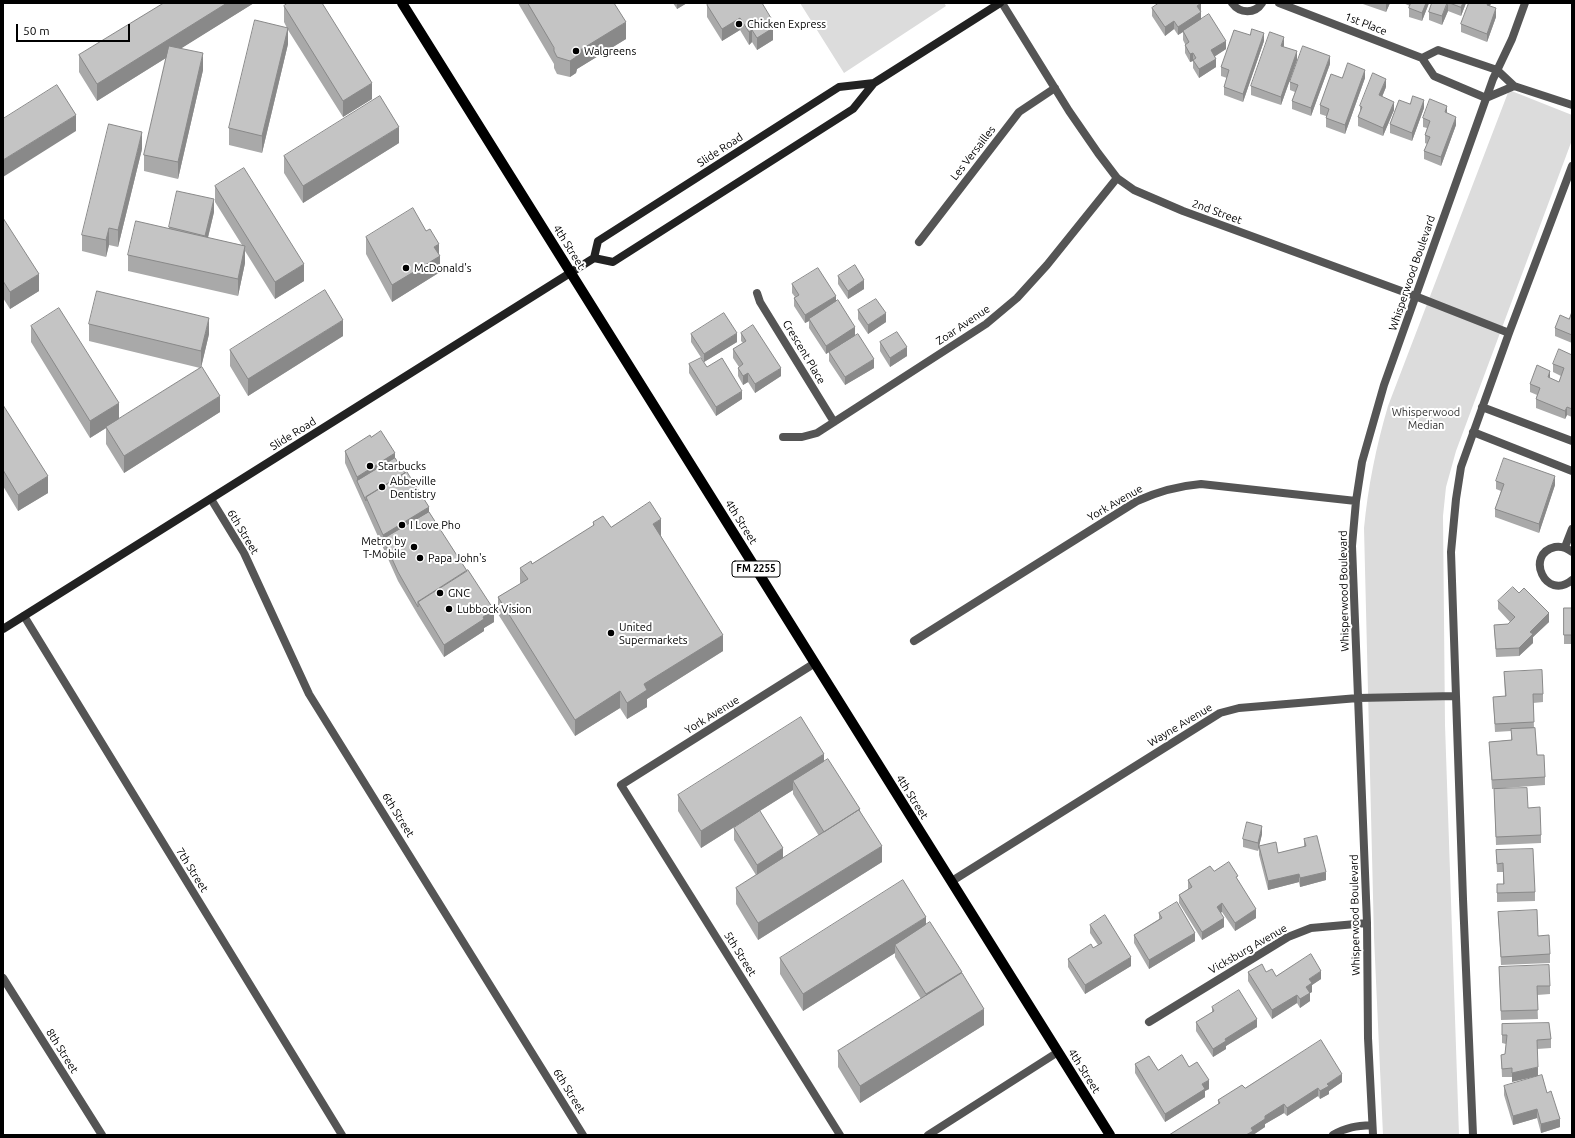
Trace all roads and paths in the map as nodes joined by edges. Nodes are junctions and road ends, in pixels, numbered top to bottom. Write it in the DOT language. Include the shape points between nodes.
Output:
graph roads {
  1 [pos="402,3"];
  2 [pos="1001,3"];
  3 [pos="1232,3"];
  4 [pos="1262,3"];
  5 [pos="1279,3"];
  6 [pos="1525,3"];
  7 [pos="1422,58"];
  8 [pos="1497,70"];
  9 [pos="874,83"];
  10 [pos="1514,86"];
  11 [pos="1055,88"];
  12 [pos="1486,98"];
  13 [pos="1572,105"];
  14 [pos="1572,166"];
  15 [pos="1116,178"];
  16 [pos="918,242"];
  17 [pos="594,258"];
  18 [pos="571,273"];
  19 [pos="757,293"];
  20 [pos="1415,296"];
  21 [pos="1509,333"];
  22 [pos="1482,407"];
  23 [pos="834,422"];
  24 [pos="1473,432"];
  25 [pos="783,437"];
  26 [pos="1572,441"];
  27 [pos="1572,471"];
  28 [pos="211,499"];
  29 [pos="1356,502"];
  30 [pos="1572,529"];
  31 [pos="1568,550"];
  32 [pos="1572,580"];
  33 [pos="24,616"];
  34 [pos="3,628"];
  35 [pos="914,641"];
  36 [pos="815,663"];
  37 [pos="1455,696"];
  38 [pos="1358,698"];
  39 [pos="621,785"];
  40 [pos="952,881"];
  41 [pos="1368,923"];
  42 [pos="3,978"];
  43 [pos="1149,1022"];
  44 [pos="1058,1052"];
  45 [pos="1372,1125"];
  46 [pos="102,1135"];
  47 [pos="342,1135"];
  48 [pos="583,1135"];
  49 [pos="840,1135"];
  50 [pos="928,1135"];
  51 [pos="1110,1135"];
  52 [pos="1333,1135"];
  53 [pos="1373,1135"];
  54 [pos="1473,1135"];
  1 -- 18 [label="main road, 4th Street / FM 2255"];
  2 -- 9 [label="main road, Slide Road"];
  2 -- 11 [label="street, 2nd Street"];
  3 -- 4 [label="street" via="1238,9 1249,11 1255,10"];
  5 -- 7 [label="street, 1st Place"];
  6 -- 8 [label="street, Whisperwood Boulevard"];
  7 -- 8 [label="street" via="1438,50"];
  7 -- 12 [label="street" via="1434,76"];
  8 -- 10 [label="street"];
  8 -- 12 [label="street, Whisperwood Boulevard"];
  9 -- 17 [label="main road, Slide Road" via="853,109 613,262"];
  9 -- 17 [label="main road, Slide Road" via="839,87 598,241"];
  10 -- 12 [label="street"];
  10 -- 13 [label="street"];
  11 -- 15 [label="street, 2nd Street"];
  11 -- 16 [label="street, Les Versailles" via="1019,112"];
  12 -- 20 [label="street, Whisperwood Boulevard"];
  14 -- 21 [label="street"];
  15 -- 20 [label="street, 2nd Street" via="1134,190 1183,211"];
  15 -- 23 [label="street, Zoar Avenue" via="1047,265 1017,298 986,324"];
  17 -- 18 [label="main road, Slide Road"];
  18 -- 28 [label="main road, Slide Road"];
  18 -- 36 [label="main road, 4th Street / FM 2255"];
  19 -- 23 [label="street, Crescent Place" via="760,302"];
  20 -- 21 [label="street, 2nd Street"];
  20 -- 29 [label="street, Whisperwood Boulevard" via="1384,385 1364,454"];
  21 -- 22 [label="street"];
  22 -- 24 [label="street"];
  22 -- 26 [label="street"];
  23 -- 25 [label="street, Zoar Avenue" via="817,432"];
  24 -- 27 [label="street"];
  24 -- 37 [label="street" via="1458,483 1451,552"];
  28 -- 33 [label="main road, Slide Road"];
  28 -- 48 [label="street, 6th Street" via="244,553 309,694"];
  29 -- 35 [label="street, York Avenue" via="1201,484 1156,492 1137,500"];
  29 -- 38 [label="street, Whisperwood Boulevard" via="1352,546"];
  30 -- 31 [label="street"];
  31 -- 32 [label="street" via="1559,546 1547,550 1539,568 1550,584 1563,585"];
  33 -- 34 [label="main road, Slide Road"];
  33 -- 47 [label="street, 7th Street"];
  36 -- 39 [label="street, York Avenue"];
  36 -- 40 [label="main road, 4th Street / FM 2255"];
  37 -- 38 [label="street, Wayne Avenue"];
  37 -- 54 [label="street"];
  38 -- 40 [label="street, Wayne Avenue" via="1239,708 1220,714"];
  38 -- 41 [label="street, Whisperwood Boulevard"];
  39 -- 49 [label="street, 5th Street"];
  40 -- 44 [label="main road, 4th Street / FM 2255"];
  41 -- 43 [label="street, Vicksburg Avenue" via="1311,928 1288,937"];
  41 -- 45 [label="street, Whisperwood Boulevard" via="1368,1038"];
  42 -- 46 [label="street, 8th Street"];
  44 -- 50 [label="street"];
  44 -- 51 [label="main road, 4th Street / FM 2255"];
  45 -- 52 [label="street" via="1354,1126"];
  45 -- 53 [label="street, Whisperwood Boulevard"];
}
